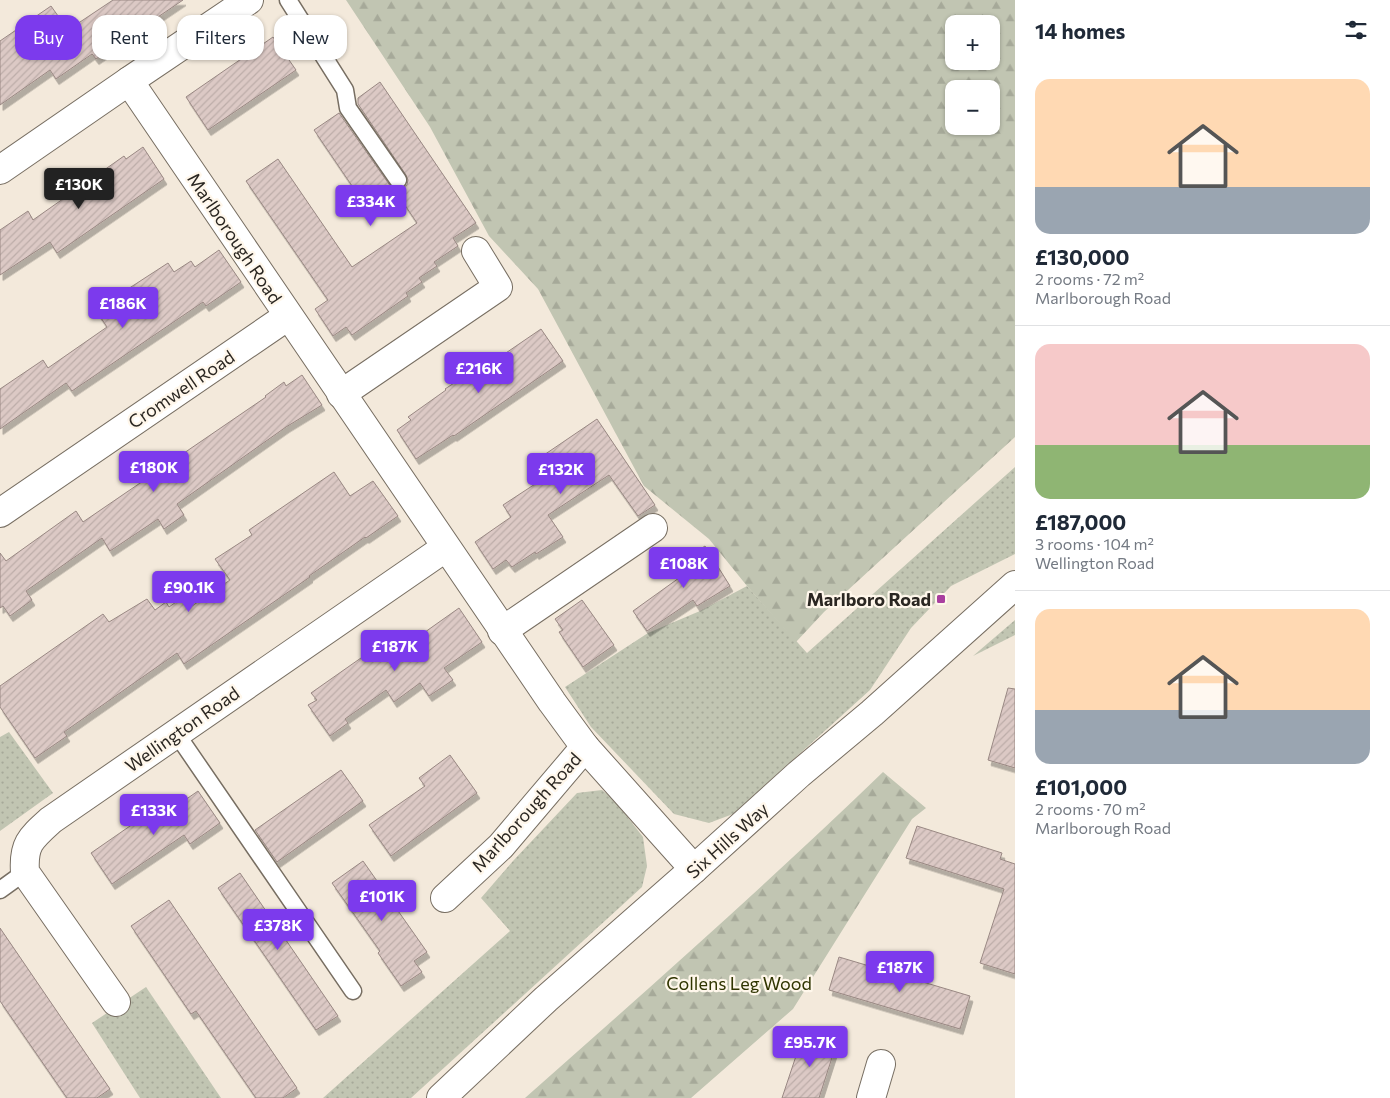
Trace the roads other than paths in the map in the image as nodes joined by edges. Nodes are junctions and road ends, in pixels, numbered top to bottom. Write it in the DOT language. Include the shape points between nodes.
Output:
graph roads {
  1 [pos="249,0"];
  2 [pos="288,0"];
  3 [pos="129,81"];
  4 [pos="0,170"];
  5 [pos="398,180"];
  6 [pos="476,251"];
  7 [pos="288,316"];
  8 [pos="341,394"];
  9 [pos="0,513"];
  10 [pos="653,528"];
  11 [pos="445,548"];
  12 [pos="1015,585"];
  13 [pos="502,631"];
  14 [pos="176,733"];
  15 [pos="585,747"];
  16 [pos="694,869"];
  17 [pos="25,872"];
  18 [pos="0,890"];
  19 [pos="445,898"];
  20 [pos="353,991"];
  21 [pos="116,1002"];
  22 [pos="881,1064"];
  23 [pos="441,1098"];
  24 [pos="871,1098"];
  1 -- 3 [label="street"];
  2 -- 5 [label="lane" via="345,90 348,108"];
  3 -- 4 [label="street"];
  3 -- 7 [label="street, Marlborough Road"];
  6 -- 8 [label="street" via="498,287"];
  7 -- 8 [label="street, Marlborough Road"];
  7 -- 9 [label="street, Cromwell Road"];
  8 -- 11 [label="street, Marlborough Road"];
  10 -- 13 [label="street"];
  11 -- 13 [label="street, Marlborough Road"];
  11 -- 14 [label="street, Wellington Road"];
  12 -- 16 [label="street, Six Hills Way"];
  13 -- 15 [label="street, Marlborough Road"];
  14 -- 17 [label="street, Wellington Road" via="51,820 27,844"];
  14 -- 20 [label="lane"];
  15 -- 16 [label="street, Marlborough Road"];
  15 -- 19 [label="street, Marlborough Road" via="501,846"];
  16 -- 23 [label="street, Six Hills Way" via="546,999"];
  17 -- 18 [label="lane"];
  17 -- 21 [label="street"];
  22 -- 24 [label="street"];
}
